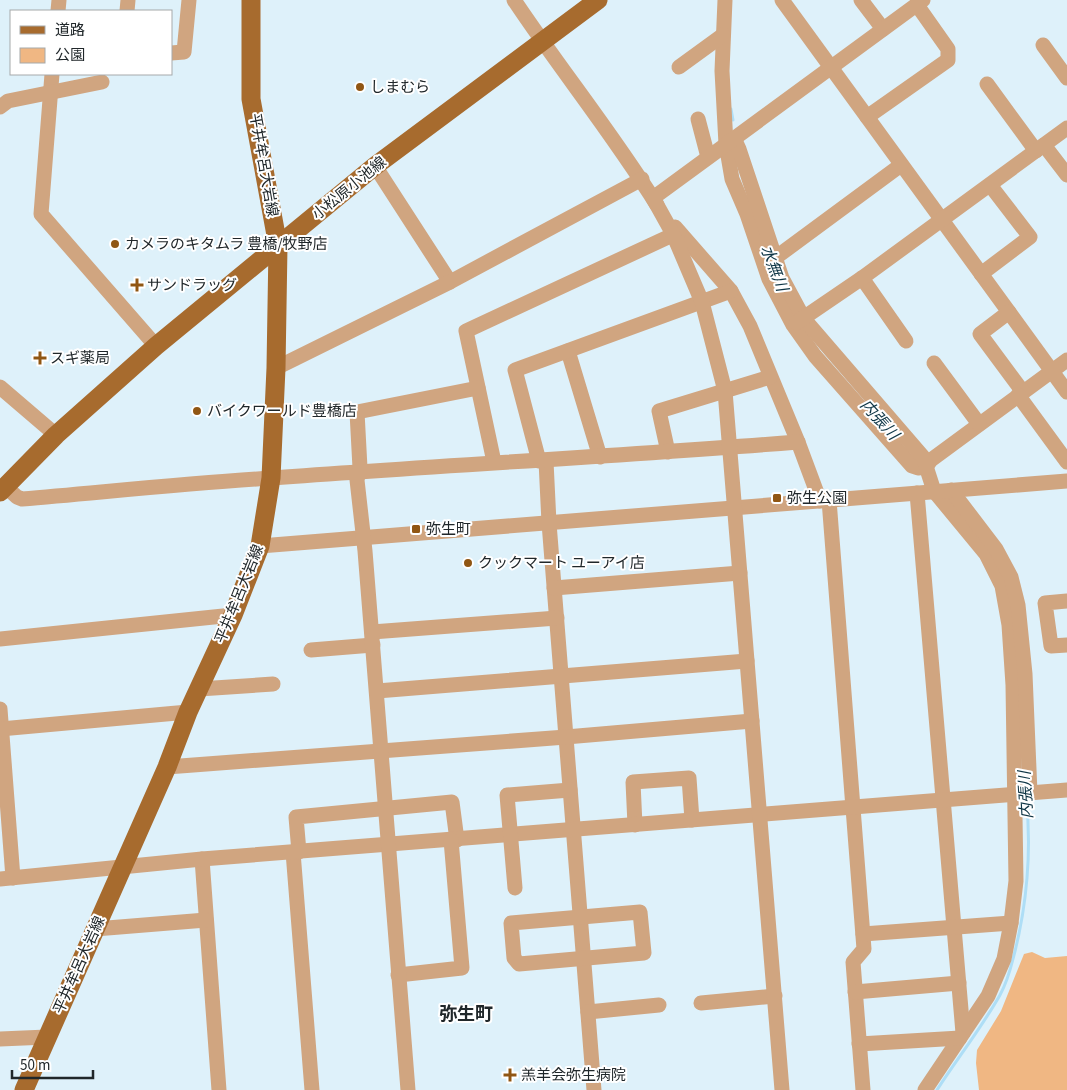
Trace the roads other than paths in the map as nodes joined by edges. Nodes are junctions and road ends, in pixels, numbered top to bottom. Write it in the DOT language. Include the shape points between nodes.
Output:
graph roads {
  1 [pos="189,0"];
  2 [pos="250,0"];
  3 [pos="514,0"];
  4 [pos="598,0"];
  5 [pos="725,0"];
  6 [pos="782,0"];
  7 [pos="861,0"];
  8 [pos="920,2"];
  9 [pos="883,29"];
  10 [pos="723,35"];
  11 [pos="541,41"];
  12 [pos="1043,45"];
  13 [pos="172,53"];
  14 [pos="679,67"];
  15 [pos="831,68"];
  16 [pos="52,75"];
  17 [pos="1067,78"];
  18 [pos="102,82"];
  19 [pos="986,84"];
  20 [pos="50,92"];
  21 [pos="0,107"];
  22 [pos="867,117"];
  23 [pos="698,119"];
  24 [pos="1067,128"];
  25 [pos="730,141"];
  26 [pos="1040,148"];
  27 [pos="708,157"];
  28 [pos="901,165"];
  29 [pos="375,166"];
  30 [pos="1067,175"];
  31 [pos="642,179"];
  32 [pos="990,184"];
  33 [pos="653,198"];
  34 [pos="942,220"];
  35 [pos="676,233"];
  36 [pos="278,246"];
  37 [pos="769,260"];
  38 [pos="981,274"];
  39 [pos="862,278"];
  40 [pos="450,282"];
  41 [pos="731,292"];
  42 [pos="702,302"];
  43 [pos="1009,312"];
  44 [pos="798,322"];
  45 [pos="906,341"];
  46 [pos="156,346"];
  47 [pos="568,351"];
  48 [pos="1067,360"];
  49 [pos="934,363"];
  50 [pos="276,368"];
  51 [pos="1052,370"];
  52 [pos="770,377"];
  53 [pos="0,387"];
  54 [pos="478,388"];
  55 [pos="725,391"];
  56 [pos="1067,392"];
  57 [pos="1020,394"];
  58 [pos="979,424"];
  59 [pos="56,435"];
  60 [pos="798,442"];
  61 [pos="731,447"];
  62 [pos="668,452"];
  63 [pos="600,457"];
  64 [pos="542,461"];
  65 [pos="494,462"];
  66 [pos="1067,462"];
  67 [pos="926,467"];
  68 [pos="358,473"];
  69 [pos="272,478"];
  70 [pos="1067,481"];
  71 [pos="3,489"];
  72 [pos="951,490"];
  73 [pos="934,491"];
  74 [pos="917,493"];
  75 [pos="825,500"];
  76 [pos="735,508"];
  77 [pos="549,523"];
  78 [pos="363,538"];
  79 [pos="260,546"];
  80 [pos="740,573"];
  81 [pos="554,588"];
  82 [pos="1067,602"];
  83 [pos="233,615"];
  84 [pos="557,618"];
  85 [pos="373,638"];
  86 [pos="0,639"];
  87 [pos="1067,645"];
  88 [pos="311,650"];
  89 [pos="747,661"];
  90 [pos="561,676"];
  91 [pos="274,684"];
  92 [pos="198,689"];
  93 [pos="377,691"];
  94 [pos="0,709"];
  95 [pos="188,712"];
  96 [pos="752,721"];
  97 [pos="1,729"];
  98 [pos="566,737"];
  99 [pos="381,751"];
  100 [pos="167,768"];
  101 [pos="570,790"];
  102 [pos="1067,790"];
  103 [pos="1023,793"];
  104 [pos="943,800"];
  105 [pos="854,807"];
  106 [pos="385,809"];
  107 [pos="761,814"];
  108 [pos="692,820"];
  109 [pos="635,825"];
  110 [pos="573,830"];
  111 [pos="510,835"];
  112 [pos="454,840"];
  113 [pos="388,845"];
  114 [pos="296,852"];
  115 [pos="202,859"];
  116 [pos="122,867"];
  117 [pos="7,878"];
  118 [pos="514,888"];
  119 [pos="580,916"];
  120 [pos="206,920"];
  121 [pos="1011,923"];
  122 [pos="954,928"];
  123 [pos="95,929"];
  124 [pos="862,934"];
  125 [pos="583,958"];
  126 [pos="398,975"];
  127 [pos="959,983"];
  128 [pos="855,992"];
  129 [pos="775,996"];
  130 [pos="701,1003"];
  131 [pos="659,1005"];
  132 [pos="588,1012"];
  133 [pos="962,1036"];
  134 [pos="48,1037"];
  135 [pos="0,1039"];
  136 [pos="859,1044"];
  137 [pos="24,1090"];
  138 [pos="219,1090"];
  139 [pos="312,1090"];
  140 [pos="408,1090"];
  141 [pos="594,1090"];
  142 [pos="782,1090"];
  143 [pos="863,1090"];
  144 [pos="925,1090"];
  1 -- 13 [label="street" via="184,52"];
  2 -- 36 [label="main road, 平井牟呂大岩線" via="252,99"];
  3 -- 11 [label="street"];
  4 -- 11 [label="main road, 小松原小池線"];
  5 -- 10 [label="street"];
  6 -- 15 [label="street"];
  7 -- 9 [label="street"];
  8 -- 9 [label="street"];
  8 -- 22 [label="street" via="948,49 948,60"];
  9 -- 15 [label="street"];
  10 -- 14 [label="street"];
  10 -- 25 [label="street" via="722,71"];
  11 -- 29 [label="main road, 小松原小池線"];
  11 -- 31 [label="street"];
  12 -- 17 [label="street"];
  15 -- 22 [label="street"];
  15 -- 25 [label="street"];
  16 -- 20 [label="street"];
  18 -- 20 [label="street"];
  19 -- 26 [label="street"];
  20 -- 21 [label="street" via="8,101"];
  20 -- 46 [label="street" via="41,214"];
  22 -- 28 [label="street"];
  23 -- 27 [label="street"];
  24 -- 26 [label="street"];
  25 -- 27 [label="street"];
  25 -- 37 [label="street" via="732,179"];
  26 -- 30 [label="street"];
  26 -- 32 [label="street"];
  27 -- 33 [label="street"];
  28 -- 34 [label="street"];
  28 -- 37 [label="street"];
  29 -- 36 [label="main road, 小松原小池線"];
  29 -- 40 [label="street"];
  31 -- 33 [label="street"];
  31 -- 40 [label="street"];
  32 -- 34 [label="street"];
  32 -- 38 [label="street" via="1030,237"];
  33 -- 35 [label="street"];
  34 -- 38 [label="street"];
  34 -- 39 [label="street"];
  35 -- 41 [label="street"];
  35 -- 42 [label="street"];
  35 -- 54 [label="street" via="466,331"];
  36 -- 46 [label="main road, 小松原小池線"];
  36 -- 50 [label="main road, 平井牟呂大岩線"];
  37 -- 44 [label="street" via="769,279"];
  38 -- 43 [label="street"];
  39 -- 44 [label="street"];
  39 -- 45 [label="street"];
  40 -- 50 [label="street"];
  41 -- 42 [label="street"];
  41 -- 52 [label="street" via="750,326"];
  42 -- 47 [label="street"];
  42 -- 55 [label="street"];
  43 -- 51 [label="street"];
  43 -- 57 [label="street" via="980,334"];
  44 -- 67 [label="street" via="814,356 912,466"];
  46 -- 59 [label="main road, 小松原小池線"];
  47 -- 63 [label="street"];
  47 -- 64 [label="street" via="515,370"];
  48 -- 51 [label="street"];
  49 -- 58 [label="street"];
  50 -- 69 [label="main road, 平井牟呂大岩線"];
  51 -- 56 [label="street"];
  51 -- 57 [label="street"];
  52 -- 55 [label="street"];
  52 -- 60 [label="street"];
  53 -- 59 [label="street"];
  54 -- 65 [label="street"];
  54 -- 68 [label="street" via="357,412"];
  55 -- 61 [label="street"];
  55 -- 62 [label="street" via="659,411"];
  57 -- 58 [label="street"];
  57 -- 66 [label="street"];
  58 -- 67 [label="street"];
  59 -- 71 [label="main road, 小松原小池線"];
  60 -- 61 [label="street"];
  60 -- 75 [label="street"];
  61 -- 62 [label="street"];
  61 -- 76 [label="street"];
  62 -- 63 [label="street"];
  63 -- 64 [label="street"];
  64 -- 65 [label="street"];
  64 -- 77 [label="street"];
  65 -- 68 [label="street"];
  67 -- 73 [label="street"];
  68 -- 69 [label="street"];
  68 -- 78 [label="street"];
  69 -- 71 [label="street" via="22,498"];
  69 -- 79 [label="main road, 平井牟呂大岩線"];
  70 -- 72 [label="street"];
  72 -- 73 [label="street"];
  72 -- 103 [label="street" via="996,549 1011,577 1018,605 1025,674"];
  73 -- 74 [label="street"];
  73 -- 103 [label="street" via="986,554 1002,586 1009,625"];
  74 -- 75 [label="street"];
  74 -- 104 [label="street"];
  75 -- 76 [label="street"];
  75 -- 105 [label="street"];
  76 -- 77 [label="street"];
  76 -- 80 [label="street"];
  77 -- 78 [label="street"];
  77 -- 81 [label="street"];
  78 -- 79 [label="street"];
  78 -- 85 [label="street"];
  79 -- 83 [label="main road, 平井牟呂大岩線"];
  80 -- 81 [label="street"];
  80 -- 89 [label="street"];
  81 -- 84 [label="street"];
  82 -- 87 [label="street" via="1046,603 1051,646"];
  83 -- 86 [label="street"];
  83 -- 92 [label="main road, 平井牟呂大岩線"];
  84 -- 85 [label="street"];
  84 -- 90 [label="street"];
  85 -- 88 [label="street"];
  85 -- 93 [label="street"];
  89 -- 90 [label="street"];
  89 -- 96 [label="street"];
  90 -- 93 [label="street"];
  90 -- 98 [label="street"];
  91 -- 92 [label="street"];
  92 -- 95 [label="main road, 平井牟呂大岩線"];
  93 -- 99 [label="street"];
  94 -- 97 [label="street"];
  95 -- 97 [label="street"];
  95 -- 100 [label="main road, 平井牟呂大岩線"];
  96 -- 98 [label="street"];
  96 -- 107 [label="street"];
  97 -- 117 [label="street"];
  98 -- 99 [label="street"];
  98 -- 101 [label="street"];
  99 -- 100 [label="street"];
  99 -- 106 [label="street"];
  100 -- 116 [label="main road, 平井牟呂大岩線"];
  101 -- 110 [label="street"];
  101 -- 111 [label="street" via="507,795"];
  102 -- 103 [label="street"];
  103 -- 104 [label="street"];
  103 -- 121 [label="street"];
  104 -- 105 [label="street"];
  104 -- 122 [label="street"];
  105 -- 107 [label="street"];
  105 -- 124 [label="street"];
  106 -- 112 [label="street" via="452,802"];
  106 -- 113 [label="street"];
  106 -- 114 [label="street" via="296,817"];
  107 -- 108 [label="street"];
  107 -- 129 [label="street"];
  108 -- 109 [label="street"];
  108 -- 109 [label="street" via="689,778 632,782"];
  109 -- 110 [label="street"];
  110 -- 111 [label="street"];
  110 -- 119 [label="street"];
  111 -- 112 [label="street"];
  111 -- 118 [label="street"];
  112 -- 113 [label="street"];
  112 -- 126 [label="street" via="462,968"];
  113 -- 114 [label="street"];
  113 -- 126 [label="street"];
  114 -- 115 [label="street"];
  114 -- 139 [label="street"];
  115 -- 116 [label="street"];
  115 -- 120 [label="street"];
  116 -- 117 [label="street"];
  116 -- 123 [label="main road, 平井牟呂大岩線"];
  119 -- 125 [label="street"];
  119 -- 125 [label="street" via="640,912 644,953"];
  119 -- 125 [label="street" via="511,923 514,958 519,964"];
  120 -- 123 [label="street"];
  120 -- 138 [label="street"];
  121 -- 122 [label="street"];
  121 -- 133 [label="street" via="1004,958 988,996"];
  122 -- 124 [label="street"];
  122 -- 127 [label="street"];
  123 -- 134 [label="main road, 平井牟呂大岩線"];
  124 -- 128 [label="street" via="864,949 852,962"];
  125 -- 132 [label="street"];
  126 -- 140 [label="street"];
  127 -- 128 [label="street"];
  127 -- 133 [label="street"];
  128 -- 136 [label="street"];
  129 -- 130 [label="street"];
  129 -- 142 [label="street"];
  131 -- 132 [label="street"];
  132 -- 141 [label="street"];
  133 -- 136 [label="street"];
  133 -- 144 [label="street"];
  134 -- 135 [label="street"];
  134 -- 137 [label="main road, 平井牟呂大岩線"];
  136 -- 143 [label="street"];
}
